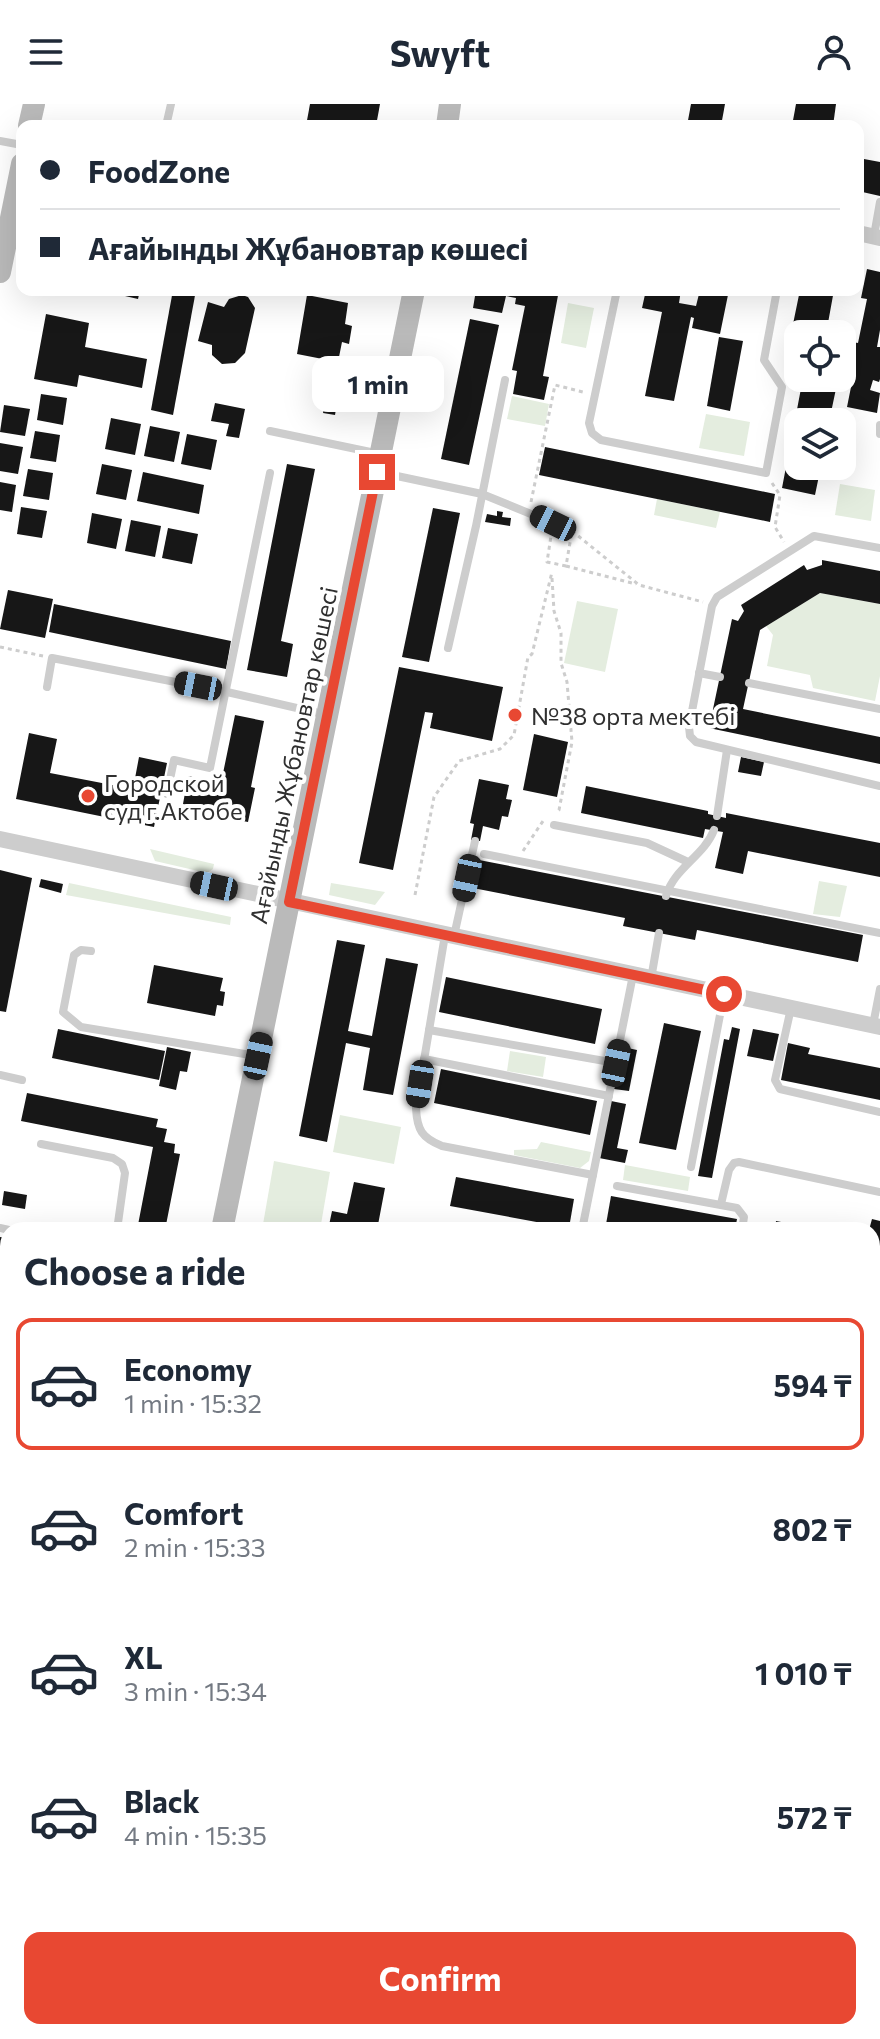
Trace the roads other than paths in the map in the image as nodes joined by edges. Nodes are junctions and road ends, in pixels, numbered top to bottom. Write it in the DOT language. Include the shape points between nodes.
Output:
graph roads {
  1 [pos="880,202"];
  2 [pos="16,221"];
  3 [pos="870,236"];
  4 [pos="0,272"];
  5 [pos="413,296"];
  6 [pos="616,296"];
  7 [pos="776,296"];
  8 [pos="505,380"];
  9 [pos="880,425"];
  10 [pos="270,431"];
  11 [pos="880,434"];
  12 [pos="379,463"];
  13 [pos="270,473"];
  14 [pos="482,494"];
  15 [pos="553,523"];
  16 [pos="880,548"];
  17 [pos="448,648"];
  18 [pos="699,673"];
  19 [pos="720,677"];
  20 [pos="749,683"];
  21 [pos="47,687"];
  22 [pos="227,692"];
  23 [pos="880,709"];
  24 [pos="327,715"];
  25 [pos="727,750"];
  26 [pos="880,786"];
  27 [pos="167,794"];
  28 [pos="717,816"];
  29 [pos="554,825"];
  30 [pos="714,830"];
  31 [pos="0,839"];
  32 [pos="475,841"];
  33 [pos="484,854"];
  34 [pos="688,862"];
  35 [pos="667,893"];
  36 [pos="289,902"];
  37 [pos="659,933"];
  38 [pos="880,933"];
  39 [pos="449,936"];
  40 [pos="91,951"];
  41 [pos="633,975"];
  42 [pos="651,979"];
  43 [pos="880,989"];
  44 [pos="724,994"];
  45 [pos="791,1008"];
  46 [pos="877,1026"];
  47 [pos="429,1030"];
  48 [pos="258,1056"];
  49 [pos="424,1059"];
  50 [pos="616,1063"];
  51 [pos="0,1075"];
  52 [pos="22,1080"];
  53 [pos="609,1096"];
  54 [pos="880,1112"];
  55 [pos="41,1144"];
  56 [pos="691,1167"];
  57 [pos="593,1175"];
  58 [pos="617,1186"];
  59 [pos="880,1192"];
  60 [pos="721,1204"];
  61 [pos="118,1222"];
  62 [pos="224,1222"];
  63 [pos="584,1222"];
  64 [pos="742,1222"];
  1 -- 3 [label="lane"];
  2 -- 4 [label="street"];
  5 -- 12 [label="street, Ағайынды Жұбановтар көшесі"];
  6 -- 7 [label="lane" via="589,423 592,433 601,440 766,473 782,387 764,360"];
  8 -- 14 [label="lane"];
  9 -- 11 [label="lane"];
  10 -- 12 [label="lane"];
  12 -- 14 [label="lane"];
  12 -- 24 [label="street, Ағайынды Жұбановтар көшесі"];
  13 -- 22 [label="lane"];
  14 -- 15 [label="lane"];
  14 -- 17 [label="lane"];
  16 -- 18 [label="lane" via="819,535 725,590 712,606"];
  18 -- 19 [label="lane"];
  18 -- 25 [label="lane" via="690,736"];
  20 -- 23 [label="lane"];
  21 -- 22 [label="lane" via="52,658"];
  22 -- 24 [label="lane"];
  22 -- 27 [label="lane" via="210,768 174,760"];
  24 -- 36 [label="street, Ағайынды Жұбановтар көшесі"];
  25 -- 26 [label="lane"];
  25 -- 28 [label="lane"];
  29 -- 34 [label="lane" via="647,843"];
  30 -- 34 [label="lane"];
  31 -- 36 [label="street"];
  32 -- 39 [label="lane"];
  33 -- 35 [label="lane"];
  34 -- 35 [label="lane"];
  35 -- 38 [label="lane"];
  36 -- 39 [label="street"];
  36 -- 48 [label="street, Ағайынды Жұбановтар көшесі"];
  37 -- 42 [label="lane"];
  39 -- 41 [label="street"];
  39 -- 47 [label="lane"];
  40 -- 48 [label="lane" via="74,955 63,1012 81,1027"];
  41 -- 42 [label="street"];
  41 -- 50 [label="lane"];
  42 -- 44 [label="street"];
  43 -- 46 [label="lane"];
  44 -- 45 [label="street"];
  44 -- 56 [label="lane"];
  45 -- 46 [label="street"];
  45 -- 54 [label="lane" via="776,1085"];
  47 -- 49 [label="lane"];
  47 -- 50 [label="lane"];
  48 -- 62 [label="street, Ағайынды Жұбановтар көшесі"];
  49 -- 53 [label="lane"];
  49 -- 57 [label="lane" via="416,1108 417,1127 425,1139"];
  50 -- 53 [label="lane"];
  51 -- 52 [label="lane"];
  53 -- 57 [label="lane"];
  55 -- 61 [label="lane" via="122,1164"];
  57 -- 63 [label="lane"];
  58 -- 60 [label="lane"];
  59 -- 60 [label="lane" via="739,1162 729,1170"];
  60 -- 64 [label="lane" via="742,1211"];
}
